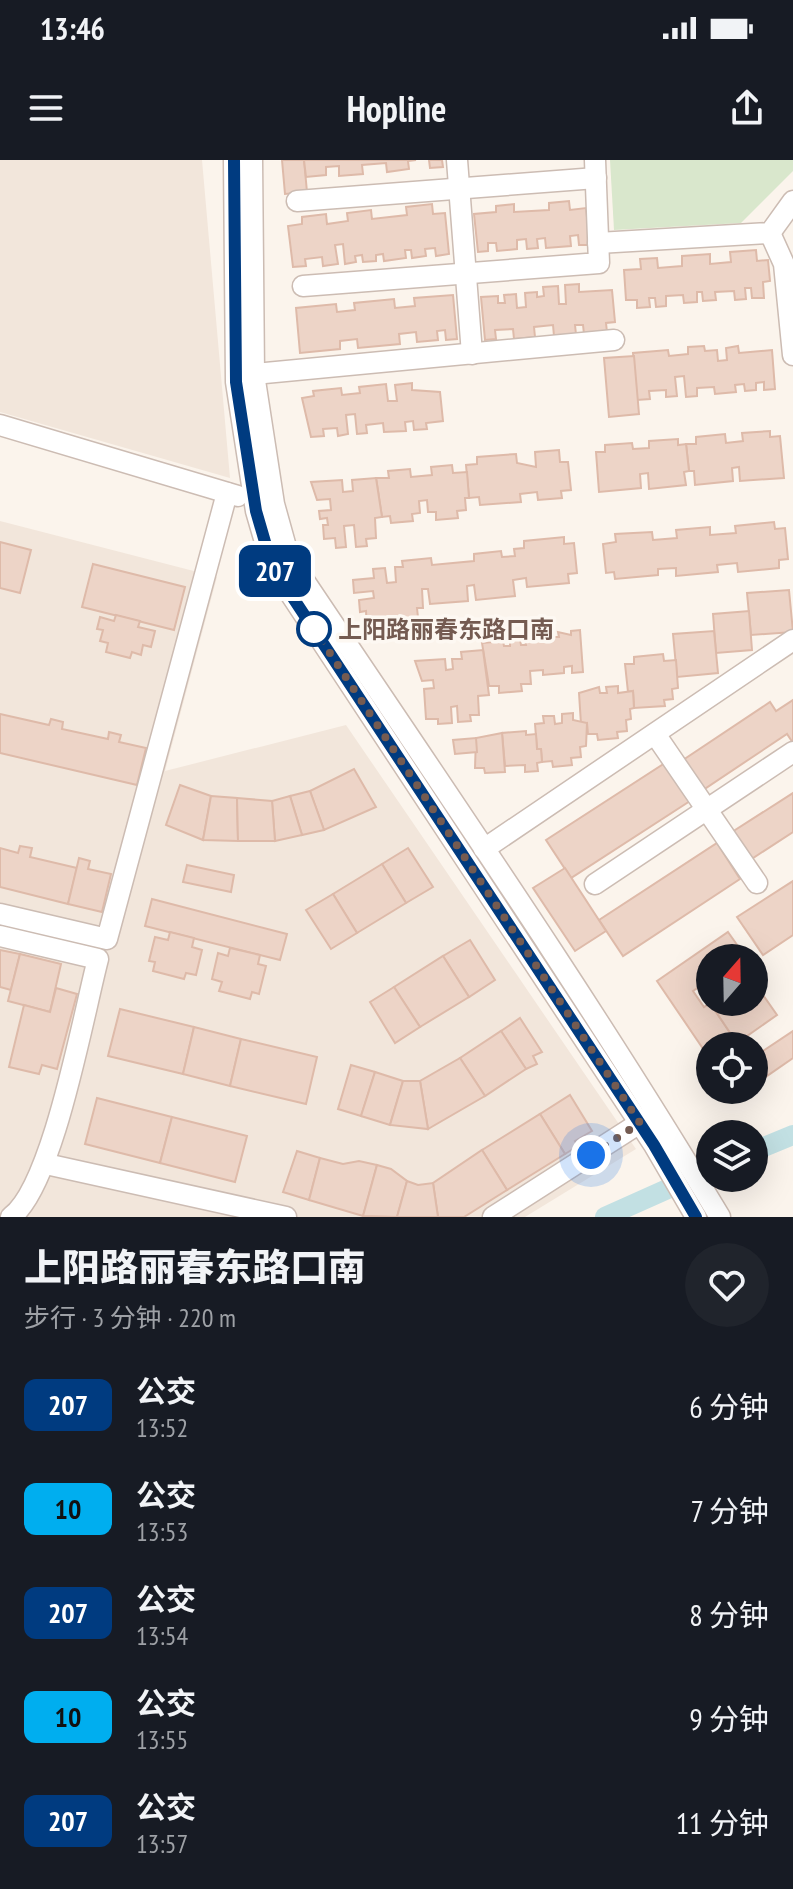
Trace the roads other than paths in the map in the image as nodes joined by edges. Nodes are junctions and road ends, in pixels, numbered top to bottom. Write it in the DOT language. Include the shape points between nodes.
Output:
graph roads {
  1 [pos="234,160"];
  2 [pos="252,160"];
  3 [pos="457,160"];
  4 [pos="595,169"];
  5 [pos="459,189"];
  6 [pos="297,201"];
  7 [pos="793,201"];
  8 [pos="770,233"];
  9 [pos="598,243"];
  10 [pos="466,274"];
  11 [pos="303,286"];
  12 [pos="614,340"];
  13 [pos="472,354"];
  14 [pos="793,355"];
  15 [pos="254,374"];
  16 [pos="0,425"];
  17 [pos="227,493"];
  18 [pos="264,502"];
  19 [pos="793,640"];
  20 [pos="655,734"];
  21 [pos="793,752"];
  22 [pos="707,810"];
  23 [pos="484,849"];
  24 [pos="757,883"];
  25 [pos="595,884"];
  26 [pos="0,914"];
  27 [pos="0,936"];
  28 [pos="648,1118"];
  29 [pos="663,1141"];
  30 [pos="46,1164"];
  31 [pos="11,1217"];
  32 [pos="286,1217"];
  33 [pos="493,1217"];
  34 [pos="696,1217"];
  35 [pos="720,1217"];
  1 -- 18 [label="street" via="236,382"];
  2 -- 15 [label="street"];
  3 -- 5 [label="street"];
  4 -- 5 [label="street"];
  4 -- 9 [label="street"];
  5 -- 6 [label="street"];
  5 -- 10 [label="street"];
  7 -- 8 [label="street"];
  8 -- 9 [label="street"];
  8 -- 14 [label="street" via="784,264"];
  9 -- 10 [label="street" via="599,263"];
  10 -- 11 [label="street"];
  10 -- 13 [label="street"];
  12 -- 13 [label="street"];
  13 -- 15 [label="street"];
  15 -- 18 [label="street"];
  16 -- 17 [label="street"];
  17 -- 18 [label="street"];
  17 -- 26 [label="street" via="107,939"];
  18 -- 23 [label="street" via="289,558"];
  18 -- 28 [label="street" via="272,566"];
  19 -- 20 [label="street"];
  20 -- 22 [label="street"];
  20 -- 23 [label="street"];
  21 -- 22 [label="street"];
  22 -- 24 [label="street"];
  22 -- 25 [label="street"];
  23 -- 28 [label="street"];
  27 -- 30 [label="street" via="98,959"];
  28 -- 29 [label="street"];
  28 -- 33 [label="street"];
  29 -- 34 [label="street"];
  29 -- 35 [label="street"];
  30 -- 31 [label="street" via="24,1207"];
  30 -- 32 [label="street"];
}
